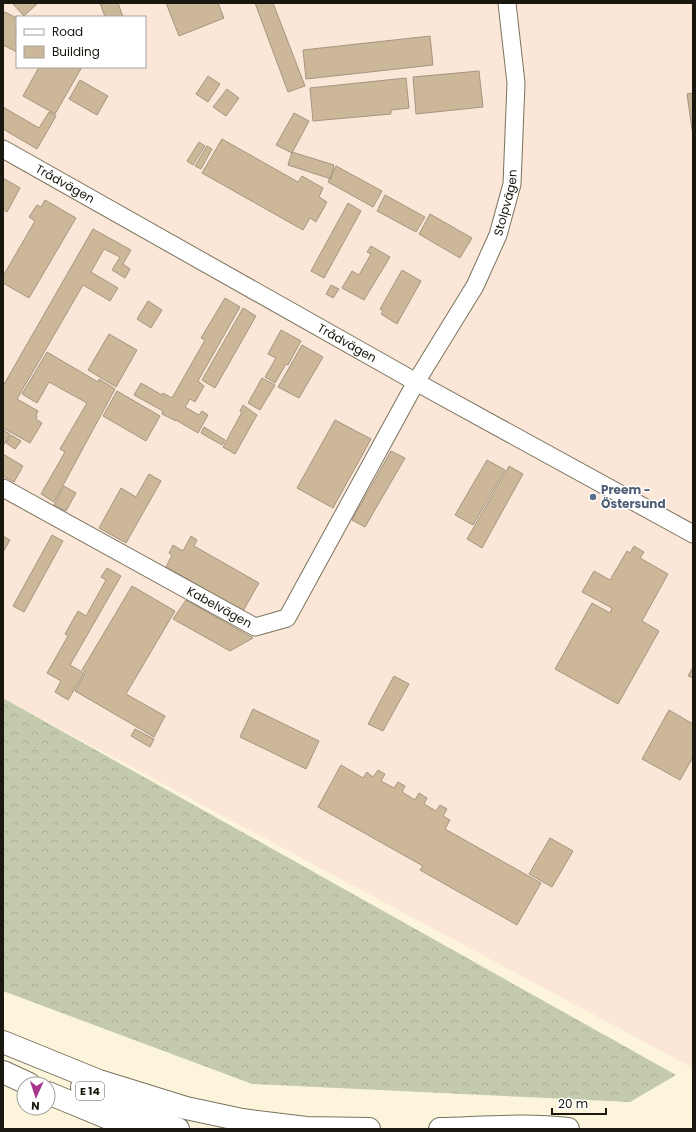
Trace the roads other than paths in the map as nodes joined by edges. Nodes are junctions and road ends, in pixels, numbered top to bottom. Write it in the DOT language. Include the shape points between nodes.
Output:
graph roads {
  1 [pos="506,3"];
  2 [pos="3,149"];
  3 [pos="416,382"];
  4 [pos="3,488"];
  5 [pos="693,534"];
  6 [pos="3,1042"];
  7 [pos="3,1048"];
  8 [pos="3,1072"];
  9 [pos="16,1078"];
  10 [pos="56,1096"];
  11 [pos="56,1097"];
  12 [pos="114,1129"];
  13 [pos="134,1129"];
  14 [pos="178,1129"];
  15 [pos="369,1129"];
  16 [pos="440,1129"];
  17 [pos="568,1129"];
  1 -- 3 [label="street, Stolpvägen" via="516,83 512,184 498,235 475,286"];
  2 -- 3 [label="street, Trådvägen"];
  3 -- 4 [label="street, Kabelvägen" via="287,618 255,627"];
  3 -- 5 [label="street, Trådvägen"];
  6 -- 15 [label="highway" via="99,1081 186,1108 242,1120 299,1127"];
  7 -- 14 [label="highway, E 14" via="130,1110"];
  8 -- 9 [label="highway"];
  10 -- 13 [label="highway, E 14"];
  11 -- 12 [label="highway"];
  16 -- 17 [label="highway"];
}
